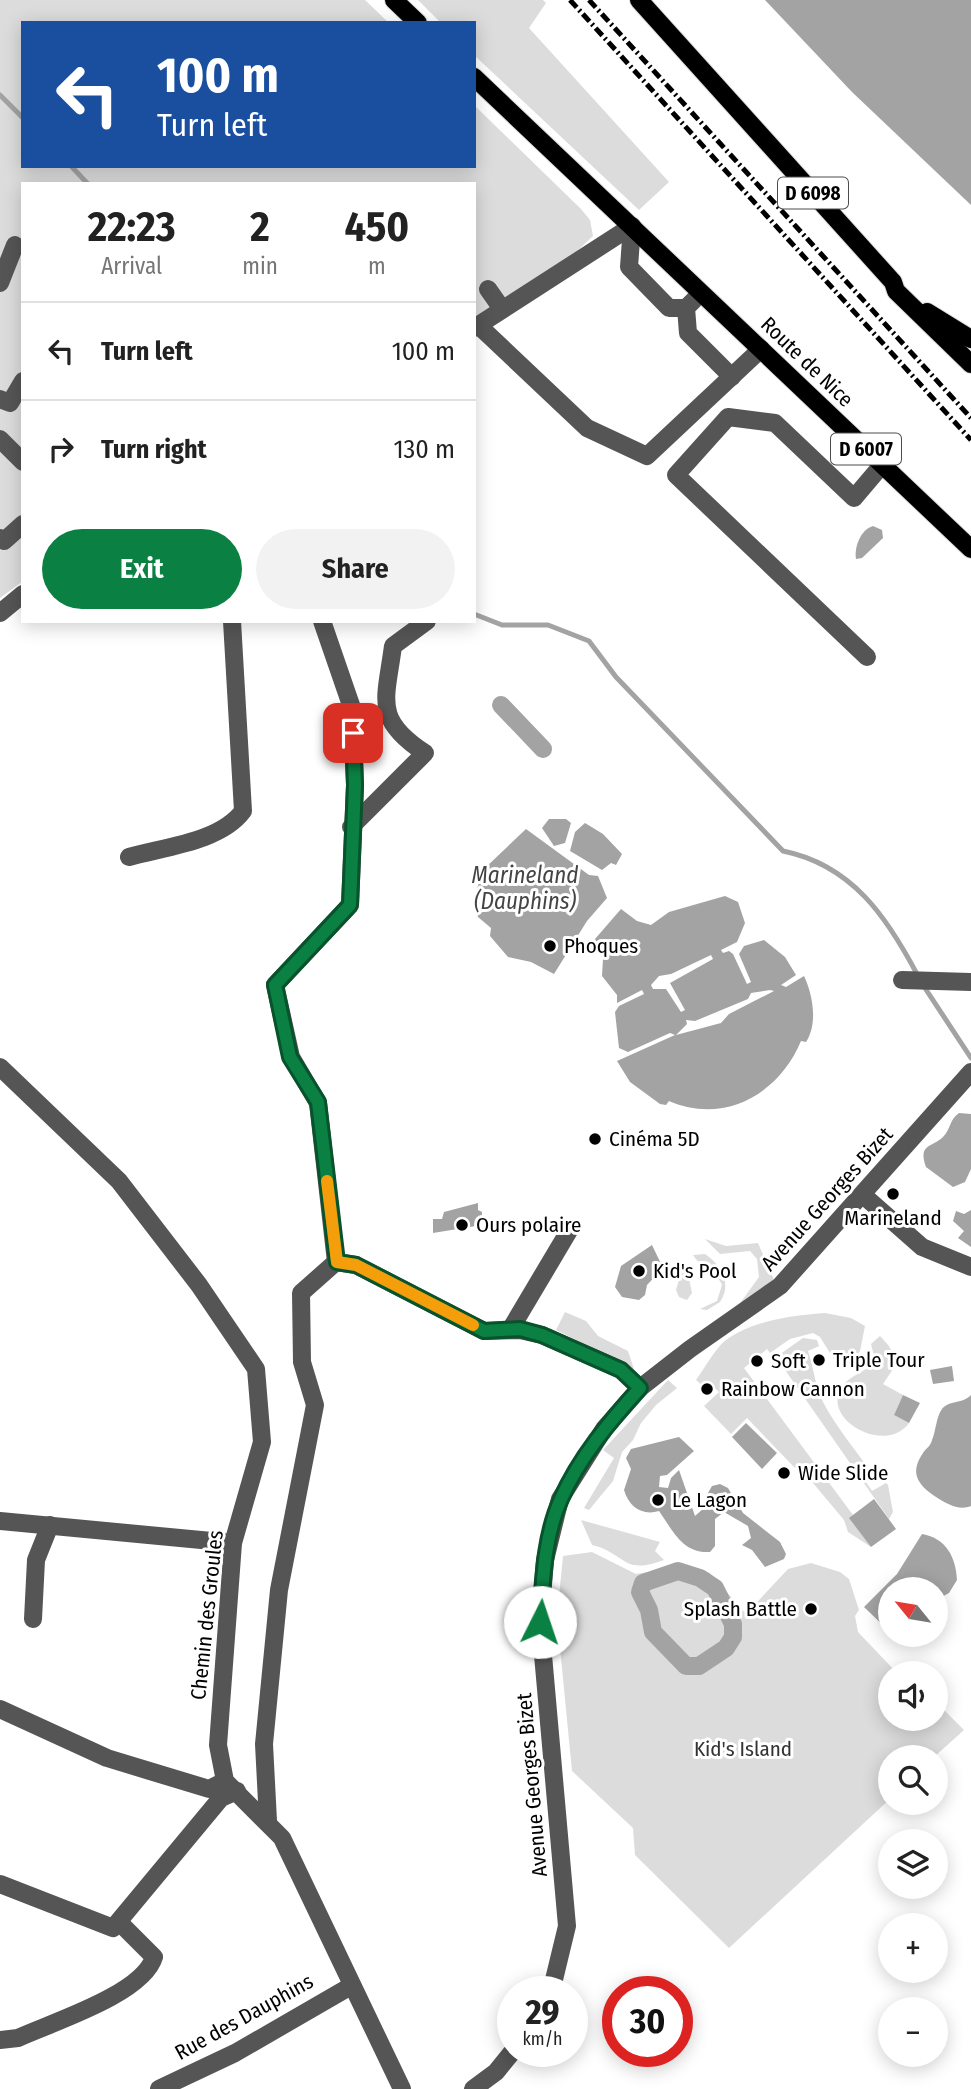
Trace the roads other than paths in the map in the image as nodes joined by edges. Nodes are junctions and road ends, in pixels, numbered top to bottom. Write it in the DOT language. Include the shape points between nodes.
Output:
graph roads {
  1 [pos="394,0"];
  2 [pos="639,0"];
  3 [pos="416,21"];
  4 [pos="476,79"];
  5 [pos="632,226"];
  6 [pos="12,246"];
  7 [pos="893,282"];
  8 [pos="0,284"];
  9 [pos="488,289"];
  10 [pos="702,293"];
  11 [pos="686,308"];
  12 [pos="502,309"];
  13 [pos="476,326"];
  14 [pos="971,339"];
  15 [pos="761,349"];
  16 [pos="970,356"];
  17 [pos="732,377"];
  18 [pos="21,383"];
  19 [pos="3,406"];
  20 [pos="0,439"];
  21 [pos="21,460"];
  22 [pos="882,465"];
  23 [pos="21,526"];
  24 [pos="1,541"];
  25 [pos="971,550"];
  26 [pos="21,596"];
  27 [pos="0,613"];
  28 [pos="232,623"];
  29 [pos="323,623"];
  30 [pos="424,623"];
  31 [pos="867,657"];
  32 [pos="351,827"];
  33 [pos="129,858"];
  34 [pos="905,980"];
  35 [pos="971,982"];
  36 [pos="0,1067"];
  37 [pos="971,1072"];
  38 [pos="863,1195"];
  39 [pos="570,1229"];
  40 [pos="337,1262"];
  41 [pos="957,1268"];
  42 [pos="510,1330"];
  43 [pos="640,1388"];
  44 [pos="0,1521"];
  45 [pos="50,1525"];
  46 [pos="233,1543"];
  47 [pos="33,1619"];
  48 [pos="0,1710"];
  49 [pos="231,1786"];
  50 [pos="268,1821"];
  51 [pos="0,1884"];
  52 [pos="119,1922"];
  53 [pos="555,1976"];
  54 [pos="351,1986"];
  55 [pos="0,2040"];
  56 [pos="500,2067"];
  57 [pos="159,2089"];
  58 [pos="402,2089"];
  59 [pos="473,2089"];
  1 -- 3 [label="main road"];
  2 -- 7 [label="main road, D 6098"];
  4 -- 5 [label="main road, D 6007"];
  5 -- 10 [label="main road, D 6007"];
  5 -- 11 [label="street" via="629,267 669,308"];
  5 -- 12 [label="street"];
  6 -- 8 [label="street"];
  7 -- 14 [label="main road, D 6098" via="943,324"];
  7 -- 16 [label="main road, D 6098" via="896,291 937,334"];
  9 -- 12 [label="street"];
  10 -- 11 [label="street"];
  10 -- 15 [label="main road, Route de Nice / D 6007"];
  11 -- 17 [label="street" via="688,332"];
  12 -- 13 [label="street"];
  13 -- 17 [label="street" via="587,428 647,456"];
  15 -- 17 [label="street"];
  15 -- 22 [label="main road, Route de Nice / D 6007"];
  18 -- 19 [label="street"];
  20 -- 21 [label="street"];
  22 -- 25 [label="main road, Route de Nice / D 6007"];
  22 -- 31 [label="street" via="854,498 775,423 727,417 676,475"];
  23 -- 24 [label="street"];
  26 -- 27 [label="street"];
  28 -- 33 [label="street" via="243,811 234,822 214,832"];
  29 -- 32 [label="street" via="352,708 355,785"];
  30 -- 32 [label="street" via="394,646 385,707 406,741 425,753"];
  32 -- 40 [label="street" via="350,905 275,985 290,1057 318,1102"];
  34 -- 35 [label="street"];
  36 -- 46 [label="street, Chemin des Groules" via="119,1181 256,1369 262,1442"];
  37 -- 38 [label="street, Avenue Georges Bizet"];
  38 -- 41 [label="street" via="922,1247"];
  38 -- 43 [label="street, Avenue Georges Bizet" via="780,1286"];
  39 -- 42 [label="street"];
  40 -- 42 [label="street" via="356,1265 484,1331"];
  40 -- 50 [label="street" via="301,1293 302,1362 315,1405 279,1590 264,1744"];
  42 -- 43 [label="street" via="542,1335 621,1370"];
  43 -- 53 [label="street, Avenue Georges Bizet" via="604,1429 560,1499 544,1560 540,1622 567,1926"];
  44 -- 45 [label="street"];
  45 -- 46 [label="street"];
  45 -- 47 [label="street" via="36,1560"];
  46 -- 49 [label="street, Chemin des Groules" via="218,1745"];
  48 -- 49 [label="street" via="107,1758 209,1789"];
  49 -- 50 [label="street"];
  49 -- 52 [label="street"];
  50 -- 54 [label="street" via="282,1839"];
  51 -- 52 [label="street" via="113,1928"];
  52 -- 55 [label="street" via="154,1957 150,1970 123,1991 18,2038"];
  54 -- 57 [label="street, Rue des Dauphins" via="235,2053"];
  54 -- 58 [label="street"];
  56 -- 59 [label="street"];
}
